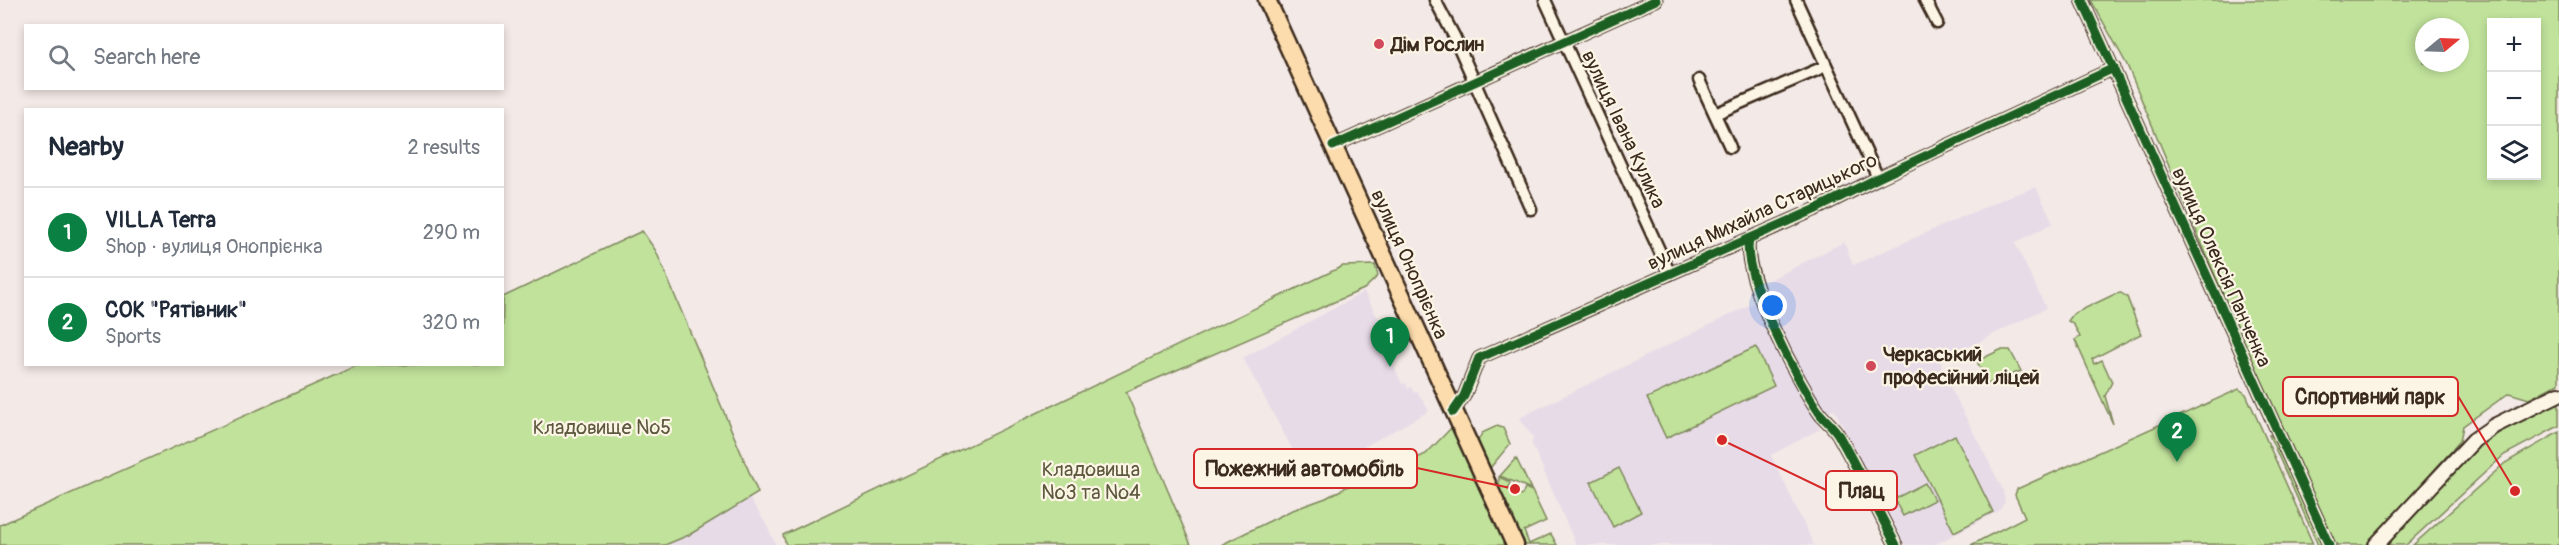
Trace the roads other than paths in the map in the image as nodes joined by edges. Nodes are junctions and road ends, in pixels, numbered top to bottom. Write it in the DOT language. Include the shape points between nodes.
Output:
graph roads {
  1 [pos="1267,0"];
  2 [pos="1435,0"];
  3 [pos="1545,0"];
  4 [pos="1656,0"];
  5 [pos="1797,0"];
  6 [pos="1925,0"];
  7 [pos="2082,0"];
  8 [pos="1937,23"];
  9 [pos="1564,42"];
  10 [pos="1826,66"];
  11 [pos="2114,68"];
  12 [pos="1699,80"];
  13 [pos="1475,82"];
  14 [pos="1715,114"];
  15 [pos="1333,146"];
  16 [pos="1730,147"];
  17 [pos="1878,177"];
  18 [pos="1531,209"];
  19 [pos="1749,240"];
  20 [pos="1670,274"];
  21 [pos="2559,394"];
  22 [pos="1454,412"];
  23 [pos="1515,545"];
  24 [pos="1896,545"];
  25 [pos="2328,545"];
  26 [pos="2376,545"];
  1 -- 15 [label="main road, вулиця Онопрієнка"];
  2 -- 13 [label="street"];
  3 -- 9 [label="street, вулиця Івана Кулика"];
  4 -- 9 [label="street"];
  5 -- 10 [label="street"];
  6 -- 8 [label="street"];
  7 -- 11 [label="street, вулиця Олексія Панченка"];
  9 -- 13 [label="street"];
  9 -- 20 [label="street, вулиця Івана Кулика"];
  10 -- 14 [label="street"];
  10 -- 17 [label="street"];
  11 -- 17 [label="street, вулиця Михайла Старицького"];
  11 -- 25 [label="street, вулиця Олексія Панченка"];
  12 -- 14 [label="street"];
  13 -- 15 [label="street"];
  13 -- 18 [label="street"];
  14 -- 16 [label="street"];
  15 -- 22 [label="main road, вулиця Онопрієнка"];
  17 -- 19 [label="street, вулиця Михайла Старицького"];
  19 -- 20 [label="street, вулиця Михайла Старицького"];
  19 -- 24 [label="street" via="1752,275 1780,341 1821,414 1838,432"];
  20 -- 22 [label="street, вулиця Михайла Старицького" via="1479,358"];
  21 -- 26 [label="street" via="2474,440"];
  22 -- 23 [label="main road, вулиця Онопрієнка"];
}
